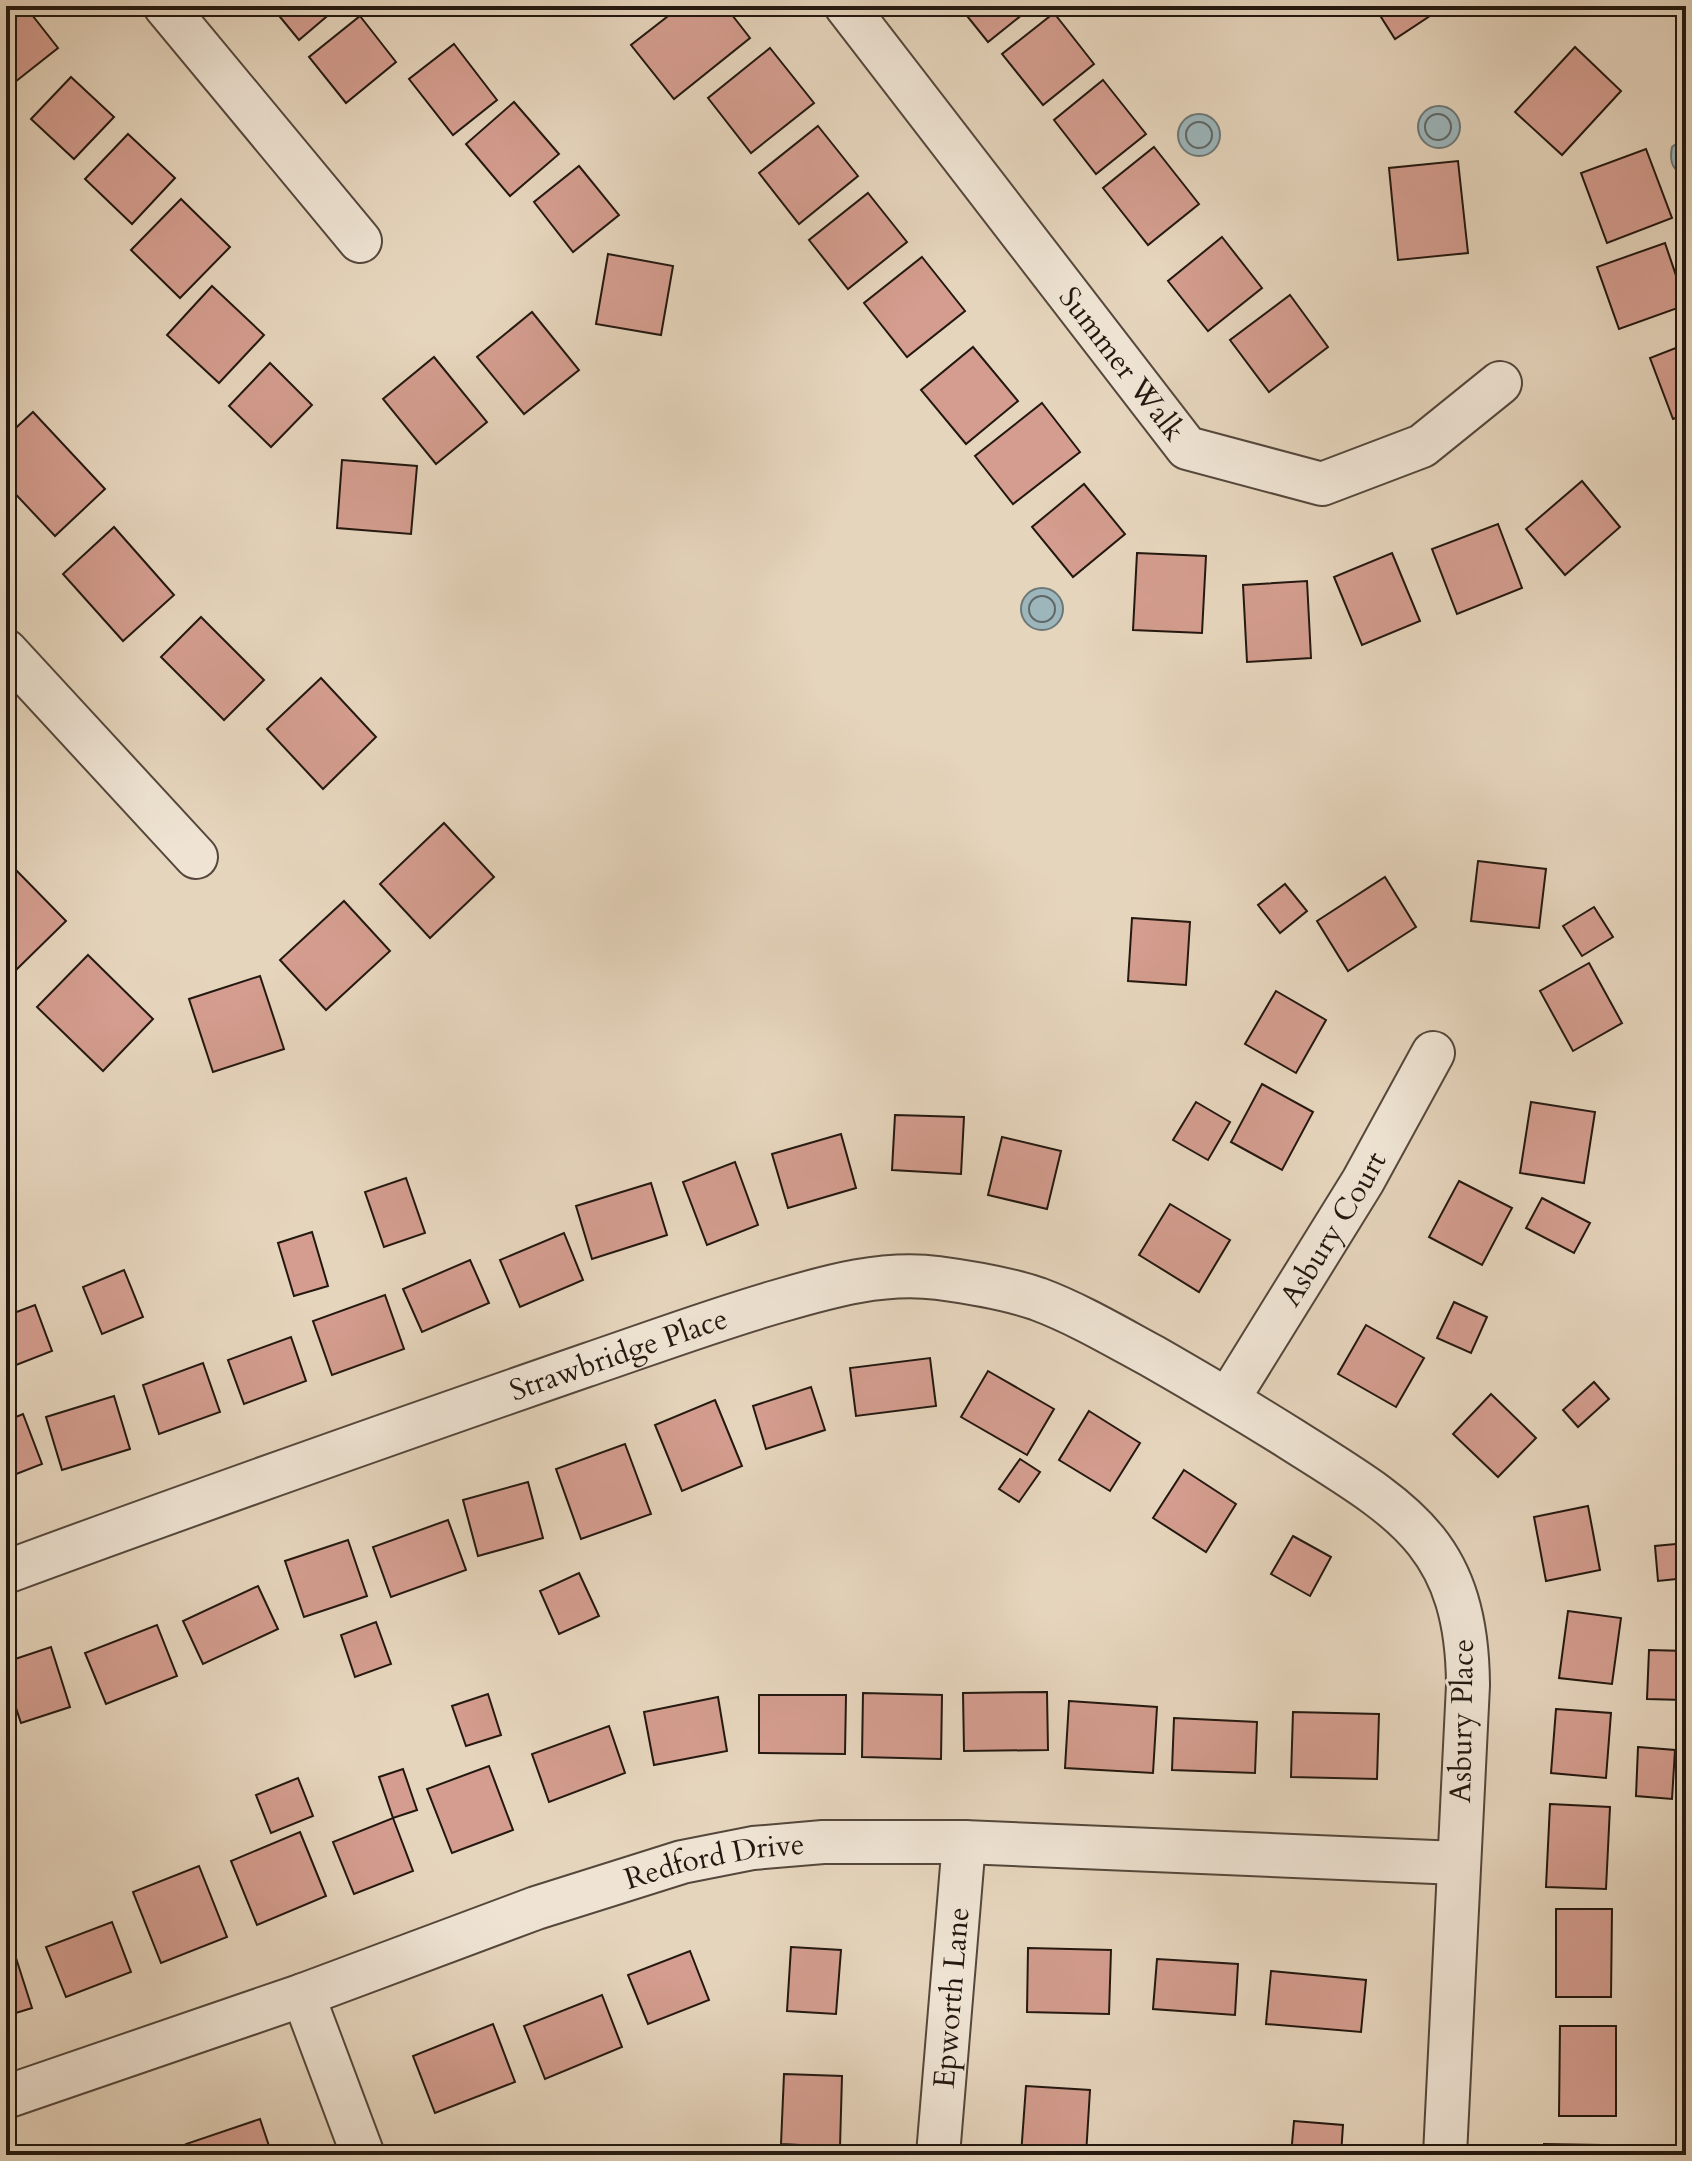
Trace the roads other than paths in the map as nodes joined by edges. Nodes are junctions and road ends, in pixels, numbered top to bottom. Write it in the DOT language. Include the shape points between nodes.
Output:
graph roads {
  1 [pos="165,6"];
  2 [pos="846,6"];
  3 [pos="360,241"];
  4 [pos="1500,383"];
  5 [pos="6,651"];
  6 [pos="196,857"];
  7 [pos="1433,1053"];
  8 [pos="1228,1399"];
  9 [pos="6,1572"];
  10 [pos="964,1842"];
  11 [pos="1458,1863"];
  12 [pos="303,1995"];
  13 [pos="6,2097"];
  14 [pos="363,2155"];
  15 [pos="938,2155"];
  16 [pos="1445,2155"];
  1 -- 3 [label="street"];
  2 -- 4 [label="street, Summer Walk" via="1187,448 1322,484 1422,446"];
  5 -- 6 [label="street"];
  7 -- 8 [label="street, Asbury Court" via="1363,1181"];
  8 -- 9 [label="street, Strawbridge Place" via="1079,1316 1033,1297 935,1277 884,1277 835,1285 735,1314"];
  8 -- 11 [label="street, Asbury Place" via="1389,1502 1445,1567 1461,1607 1468,1653"];
  10 -- 11 [label="street, Redford Drive"];
  10 -- 12 [label="street, Redford Drive" via="809,1843 682,1862 536,1908"];
  10 -- 15 [label="street, Epworth Lane"];
  11 -- 16 [label="street, Asbury Place"];
  12 -- 13 [label="street, Redford Drive"];
  12 -- 14 [label="street"];
}
